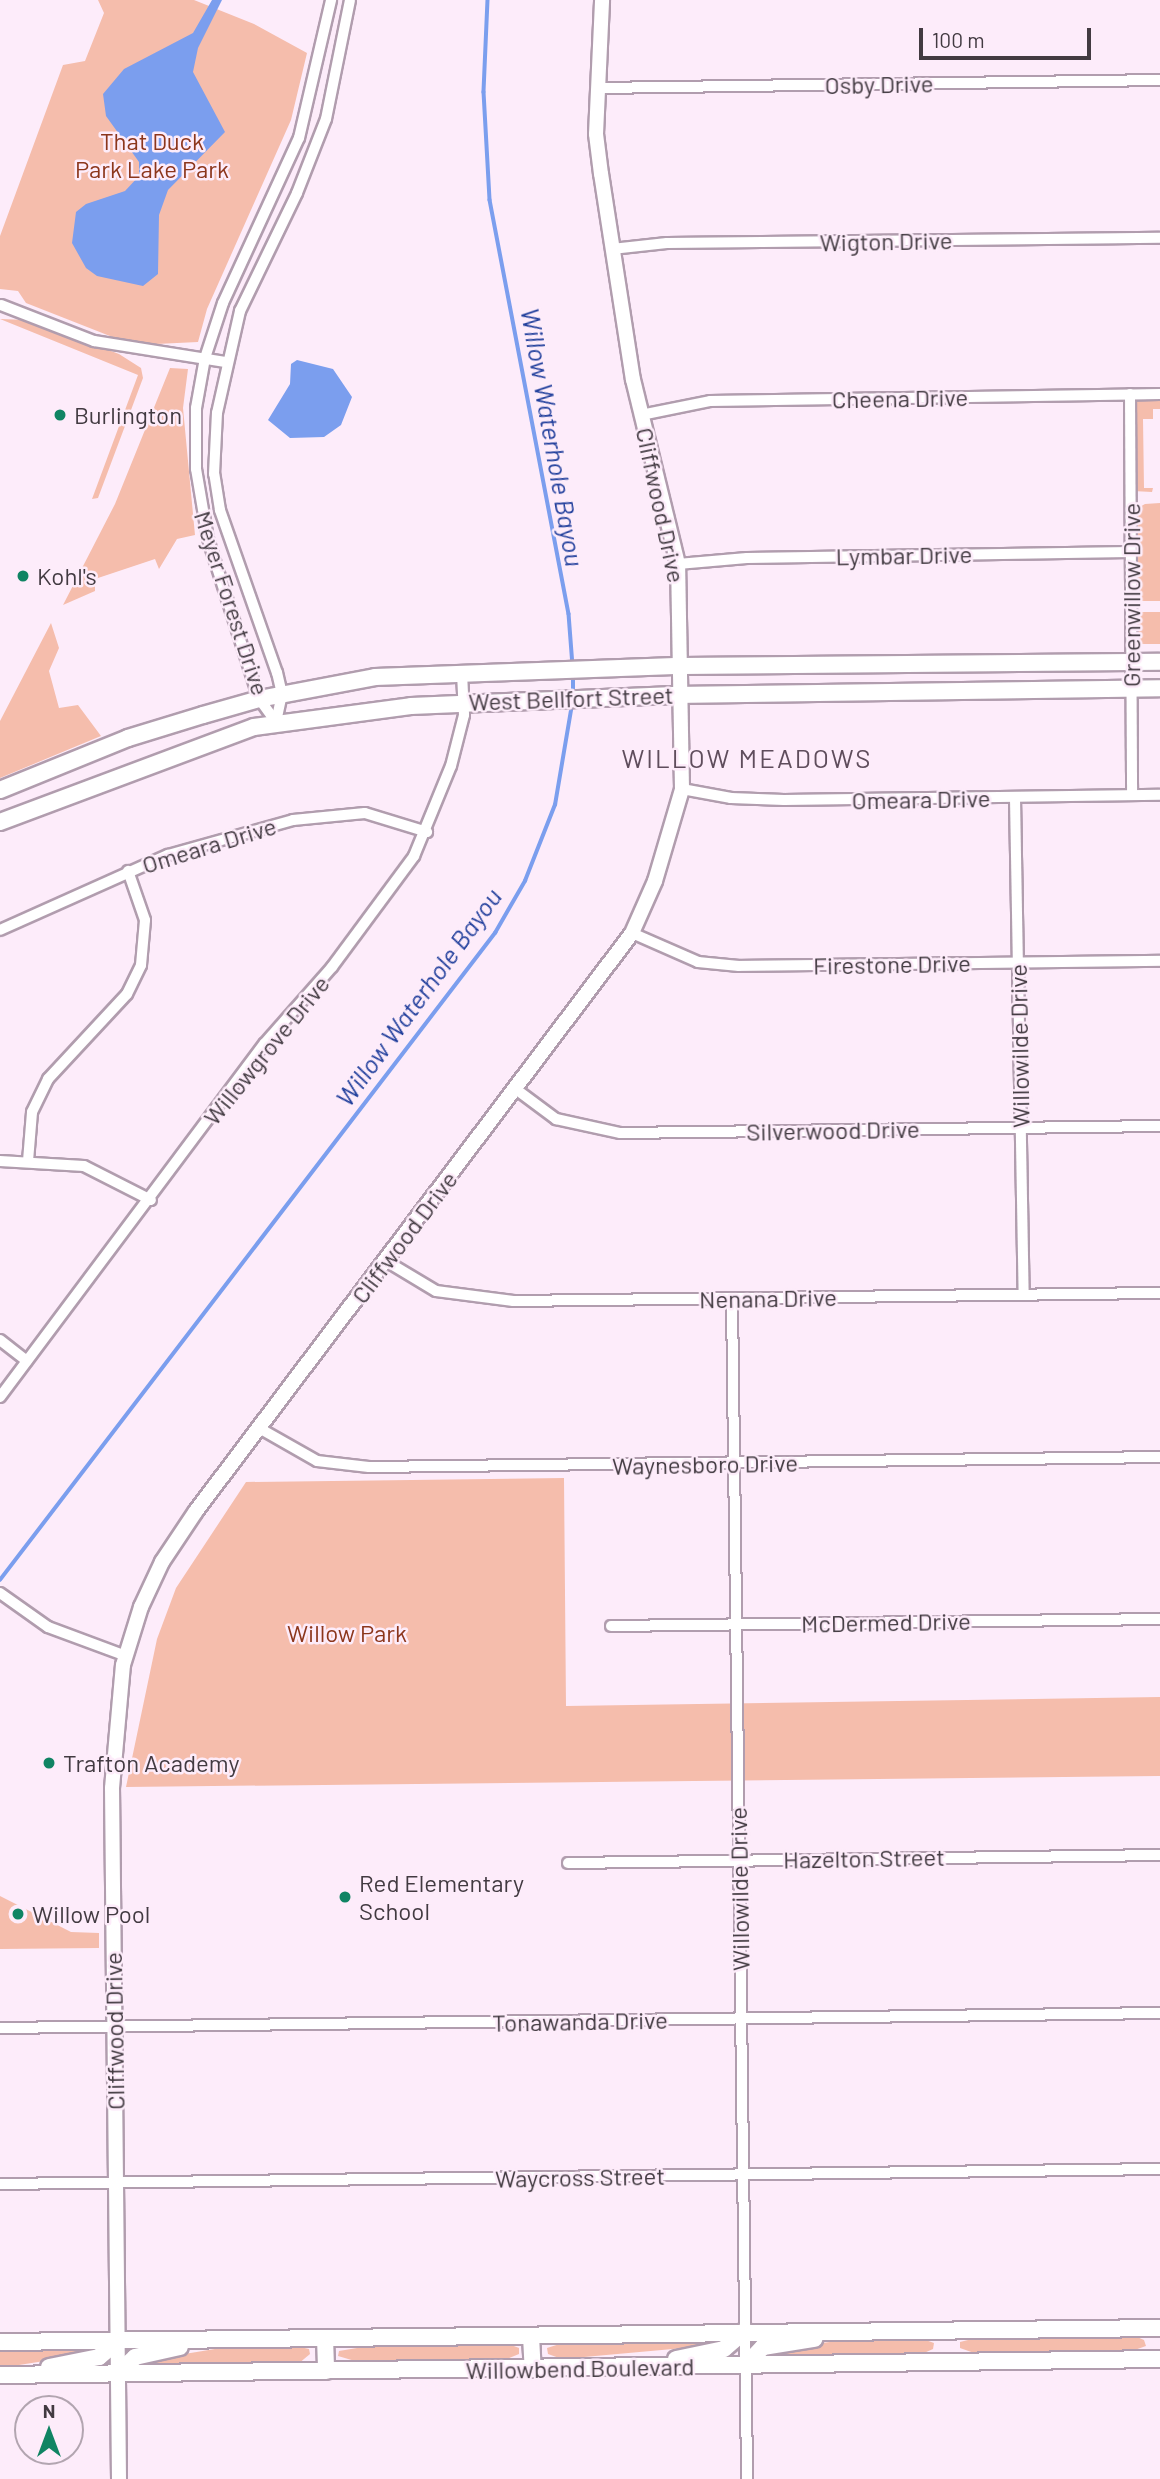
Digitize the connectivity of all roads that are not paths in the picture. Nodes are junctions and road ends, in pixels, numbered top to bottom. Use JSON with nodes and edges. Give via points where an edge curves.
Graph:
{"nodes":[{"id":1,"x":331,"y":0,"type":"edge"},
{"id":2,"x":350,"y":0,"type":"edge"},
{"id":3,"x":602,"y":0,"type":"edge"},
{"id":4,"x":325,"y":31,"type":"junction"},
{"id":5,"x":344,"y":35,"type":"junction"},
{"id":6,"x":1160,"y":80,"type":"edge"},
{"id":7,"x":597,"y":88,"type":"junction"},
{"id":8,"x":1160,"y":238,"type":"edge"},
{"id":9,"x":611,"y":249,"type":"junction"},
{"id":10,"x":245,"y":255,"type":"junction"},
{"id":11,"x":263,"y":263,"type":"junction"},
{"id":12,"x":1,"y":305,"type":"edge"},
{"id":13,"x":205,"y":358,"type":"junction"},
{"id":14,"x":225,"y":362,"type":"junction"},
{"id":15,"x":1130,"y":394,"type":"junction"},
{"id":16,"x":1160,"y":394,"type":"edge"},
{"id":17,"x":642,"y":415,"type":"junction"},
{"id":18,"x":225,"y":534,"type":"junction"},
{"id":19,"x":208,"y":539,"type":"junction"},
{"id":20,"x":1130,"y":552,"type":"junction"},
{"id":21,"x":678,"y":564,"type":"junction"},
{"id":22,"x":1160,"y":662,"type":"edge"},
{"id":23,"x":1132,"y":663,"type":"junction"},
{"id":24,"x":903,"y":665,"type":"junction"},
{"id":25,"x":682,"y":666,"type":"junction"},
{"id":26,"x":462,"y":673,"type":"junction"},
{"id":27,"x":1132,"y":688,"type":"junction"},
{"id":28,"x":1160,"y":688,"type":"edge"},
{"id":29,"x":905,"y":691,"type":"junction"},
{"id":30,"x":282,"y":694,"type":"junction"},
{"id":31,"x":684,"y":695,"type":"junction"},
{"id":32,"x":259,"y":699,"type":"junction"},
{"id":33,"x":464,"y":701,"type":"junction"},
{"id":34,"x":276,"y":722,"type":"junction"},
{"id":35,"x":682,"y":789,"type":"junction"},
{"id":36,"x":0,"y":790,"type":"edge"},
{"id":37,"x":1132,"y":795,"type":"junction"},
{"id":38,"x":1160,"y":795,"type":"edge"},
{"id":39,"x":1015,"y":798,"type":"junction"},
{"id":40,"x":2,"y":816,"type":"edge"},
{"id":41,"x":427,"y":832,"type":"junction"},
{"id":42,"x":128,"y":871,"type":"junction"},
{"id":43,"x":0,"y":930,"type":"edge"},
{"id":44,"x":632,"y":933,"type":"junction"},
{"id":45,"x":1160,"y":961,"type":"edge"},
{"id":46,"x":1018,"y":962,"type":"junction"},
{"id":47,"x":517,"y":1090,"type":"junction"},
{"id":48,"x":1160,"y":1126,"type":"edge"},
{"id":49,"x":1021,"y":1128,"type":"junction"},
{"id":50,"x":0,"y":1161,"type":"edge"},
{"id":51,"x":28,"y":1161,"type":"junction"},
{"id":52,"x":151,"y":1200,"type":"junction"},
{"id":53,"x":386,"y":1261,"type":"junction"},
{"id":54,"x":1160,"y":1293,"type":"edge"},
{"id":55,"x":1024,"y":1295,"type":"junction"},
{"id":56,"x":732,"y":1298,"type":"junction"},
{"id":57,"x":0,"y":1340,"type":"edge"},
{"id":58,"x":27,"y":1361,"type":"junction"},
{"id":59,"x":0,"y":1397,"type":"edge"},
{"id":60,"x":259,"y":1428,"type":"junction"},
{"id":61,"x":1160,"y":1457,"type":"edge"},
{"id":62,"x":734,"y":1463,"type":"junction"},
{"id":63,"x":0,"y":1593,"type":"edge"},
{"id":64,"x":1160,"y":1619,"type":"edge"},
{"id":65,"x":736,"y":1624,"type":"junction"},
{"id":66,"x":611,"y":1626,"type":"dead end"},
{"id":67,"x":126,"y":1656,"type":"junction"},
{"id":68,"x":1160,"y":1855,"type":"edge"},
{"id":69,"x":739,"y":1860,"type":"junction"},
{"id":70,"x":568,"y":1863,"type":"dead end"},
{"id":71,"x":1160,"y":2013,"type":"edge"},
{"id":72,"x":741,"y":2018,"type":"junction"},
{"id":73,"x":113,"y":2026,"type":"junction"},
{"id":74,"x":0,"y":2028,"type":"edge"},
{"id":75,"x":1160,"y":2169,"type":"edge"},
{"id":76,"x":743,"y":2174,"type":"junction"},
{"id":77,"x":116,"y":2183,"type":"junction"},
{"id":78,"x":0,"y":2184,"type":"edge"},
{"id":79,"x":1159,"y":2328,"type":"edge"},
{"id":80,"x":745,"y":2331,"type":"junction"},
{"id":81,"x":862,"y":2331,"type":"junction"},
{"id":82,"x":947,"y":2331,"type":"junction"},
{"id":83,"x":531,"y":2336,"type":"junction"},
{"id":84,"x":325,"y":2338,"type":"junction"},
{"id":85,"x":214,"y":2340,"type":"junction"},
{"id":86,"x":118,"y":2341,"type":"junction"},
{"id":87,"x":0,"y":2342,"type":"edge"},
{"id":88,"x":1159,"y":2359,"type":"edge"},
{"id":89,"x":947,"y":2362,"type":"junction"},
{"id":90,"x":746,"y":2365,"type":"junction"},
{"id":91,"x":643,"y":2367,"type":"junction"},
{"id":92,"x":533,"y":2369,"type":"junction"},
{"id":93,"x":326,"y":2371,"type":"junction"},
{"id":94,"x":118,"y":2373,"type":"junction"},
{"id":95,"x":5,"y":2375,"type":"edge"},
{"id":96,"x":119,"y":2479,"type":"edge"},
{"id":97,"x":747,"y":2479,"type":"edge"}],
"edges":[{"from":1,"to":4,"type":"street","name":"Meyer Forest Drive"},
{"from":2,"to":5,"type":"street","name":"Meyer Forest Drive"},
{"from":3,"to":7,"type":"street","name":"Cliffwood Drive"},
{"from":4,"to":5,"type":"street"},
{"from":4,"to":10,"type":"street","name":"Meyer Forest Drive","via":[[299,138]]},
{"from":5,"to":11,"type":"street","name":"Meyer Forest Drive","via":[[326,119]]},
{"from":6,"to":7,"type":"street","name":"Osby Drive"},
{"from":7,"to":9,"type":"street","name":"Cliffwood Drive","via":[[596,134]]},
{"from":8,"to":9,"type":"street","name":"Wigton Drive","via":[[667,243]]},
{"from":9,"to":17,"type":"street","name":"Cliffwood Drive"},
{"from":10,"to":11,"type":"street"},
{"from":10,"to":13,"type":"street","name":"Meyer Forest Drive"},
{"from":11,"to":14,"type":"street","name":"Meyer Forest Drive","via":[[240,312]]},
{"from":12,"to":13,"type":"street","via":[[94,341]]},
{"from":13,"to":14,"type":"street"},
{"from":13,"to":19,"type":"street","name":"Meyer Forest Drive","via":[[195,447],[198,497]]},
{"from":14,"to":18,"type":"street","name":"Meyer Forest Drive","via":[[214,474]]},
{"from":15,"to":16,"type":"street","name":"Cheena Drive"},
{"from":15,"to":17,"type":"street","name":"Cheena Drive","via":[[710,401]]},
{"from":15,"to":20,"type":"street","name":"Greenwillow Drive"},
{"from":17,"to":21,"type":"street","name":"Cliffwood Drive"},
{"from":18,"to":19,"type":"street"},
{"from":18,"to":30,"type":"street","name":"Meyer Forest Drive"},
{"from":19,"to":32,"type":"street","name":"Meyer Forest Drive"},
{"from":20,"to":21,"type":"street","name":"Lymbar Drive","via":[[747,558]]},
{"from":20,"to":23,"type":"street","name":"Greenwillow Drive"},
{"from":21,"to":25,"type":"street","name":"Cliffwood Drive"},
{"from":22,"to":23,"type":"main road","name":"West Bellfort Street"},
{"from":23,"to":24,"type":"main road","name":"West Bellfort Street"},
{"from":23,"to":27,"type":"street","name":"Greenwillow Drive"},
{"from":24,"to":25,"type":"main road","name":"West Bellfort Street"},
{"from":24,"to":29,"type":"main road"},
{"from":25,"to":26,"type":"main road","name":"West Bellfort Street"},
{"from":25,"to":31,"type":"street","name":"Cliffwood Drive"},
{"from":26,"to":30,"type":"main road","name":"West Bellfort Street","via":[[375,677]]},
{"from":26,"to":33,"type":"street","name":"Willowgrove Drive"},
{"from":27,"to":28,"type":"main road","name":"West Bellfort Street"},
{"from":27,"to":29,"type":"main road","name":"West Bellfort Street"},
{"from":27,"to":37,"type":"street","name":"Greenwillow Drive"},
{"from":29,"to":31,"type":"main road","name":"West Bellfort Street"},
{"from":30,"to":32,"type":"main road","name":"West Bellfort Street"},
{"from":30,"to":34,"type":"street","name":"Meyer Forest Drive"},
{"from":31,"to":33,"type":"main road","name":"West Bellfort Street"},
{"from":31,"to":35,"type":"street","name":"Cliffwood Drive"},
{"from":32,"to":34,"type":"street","name":"Meyer Forest Drive"},
{"from":32,"to":36,"type":"main road","name":"West Bellfort Street","via":[[128,738]]},
{"from":33,"to":34,"type":"main road","name":"West Bellfort Street"},
{"from":33,"to":41,"type":"street","name":"Willowgrove Drive","via":[[451,766]]},
{"from":34,"to":40,"type":"main road","name":"West Bellfort Street"},
{"from":35,"to":39,"type":"street","name":"Omeara Drive","via":[[784,800]]},
{"from":35,"to":44,"type":"street","name":"Cliffwood Drive","via":[[655,881]]},
{"from":37,"to":38,"type":"street","name":"Omeara Drive"},
{"from":37,"to":39,"type":"street","name":"Omeara Drive"},
{"from":39,"to":46,"type":"street","name":"Willowilde Drive"},
{"from":41,"to":42,"type":"street","name":"Omeara Drive","via":[[383,815],[321,815],[212,840]]},
{"from":41,"to":52,"type":"street","name":"Willowgrove Drive","via":[[381,903],[265,1043]]},
{"from":42,"to":43,"type":"street","name":"Omeara Drive"},
{"from":42,"to":51,"type":"street","via":[[145,920],[141,965],[127,994],[48,1079],[32,1112]]},
{"from":44,"to":46,"type":"street","name":"Firestone Drive","via":[[698,962],[739,967]]},
{"from":44,"to":47,"type":"street","name":"Cliffwood Drive"},
{"from":45,"to":46,"type":"street","name":"Firestone Drive"},
{"from":46,"to":49,"type":"street","name":"Willowilde Drive"},
{"from":47,"to":49,"type":"street","name":"Silverwood Drive","via":[[556,1119],[620,1133]]},
{"from":47,"to":53,"type":"street","name":"Cliffwood Drive"},
{"from":48,"to":49,"type":"street","name":"Silverwood Drive"},
{"from":49,"to":55,"type":"street","name":"Willowilde Drive"},
{"from":50,"to":51,"type":"street"},
{"from":51,"to":52,"type":"street","via":[[84,1166]]},
{"from":52,"to":58,"type":"street","name":"Willowgrove Drive"},
{"from":53,"to":56,"type":"street","name":"Nenana Drive","via":[[436,1291],[474,1299]]},
{"from":53,"to":60,"type":"street","name":"Cliffwood Drive"},
{"from":54,"to":55,"type":"street","name":"Nenana Drive"},
{"from":55,"to":56,"type":"street","name":"Nenana Drive"},
{"from":56,"to":62,"type":"street","name":"Willowilde Drive"},
{"from":57,"to":58,"type":"street"},
{"from":58,"to":59,"type":"street","name":"Willowgrove Drive"},
{"from":60,"to":62,"type":"street","name":"Waynesboro Drive","via":[[317,1461],[338,1466]]},
{"from":60,"to":67,"type":"street","name":"Cliffwood Drive","via":[[162,1562]]},
{"from":61,"to":62,"type":"street","name":"Waynesboro Drive"},
{"from":62,"to":65,"type":"street","name":"Willowilde Drive"},
{"from":63,"to":67,"type":"street","via":[[72,1639]]},
{"from":64,"to":65,"type":"street","name":"McDermed Drive"},
{"from":65,"to":66,"type":"street","name":"McDermed Drive"},
{"from":65,"to":69,"type":"street","name":"Willowilde Drive"},
{"from":67,"to":73,"type":"street","name":"Cliffwood Drive","via":[[112,1787]]},
{"from":68,"to":69,"type":"street","name":"Hazelton Street"},
{"from":69,"to":70,"type":"street","name":"Hazelton Street"},
{"from":69,"to":72,"type":"street","name":"Willowilde Drive"},
{"from":71,"to":72,"type":"street","name":"Tonawanda Drive"},
{"from":72,"to":73,"type":"street","name":"Tonawanda Drive"},
{"from":72,"to":76,"type":"street","name":"Willowilde Drive"},
{"from":73,"to":74,"type":"street","name":"Tonawanda Drive"},
{"from":73,"to":77,"type":"street","name":"Cliffwood Drive"},
{"from":75,"to":76,"type":"street","name":"Waycross Street"},
{"from":76,"to":77,"type":"street","name":"Waycross Street"},
{"from":76,"to":80,"type":"street","name":"Willowilde Drive"},
{"from":77,"to":78,"type":"street","name":"Waycross Street"},
{"from":77,"to":86,"type":"street","name":"Cliffwood Drive"},
{"from":79,"to":82,"type":"main road","name":"Willowbend Boulevard"},
{"from":79,"to":88,"type":"main road"},
{"from":80,"to":81,"type":"main road","name":"Willowbend Boulevard"},
{"from":80,"to":83,"type":"main road","name":"Willowbend Boulevard"},
{"from":80,"to":90,"type":"street","name":"Willowilde Drive"},
{"from":80,"to":91,"type":"main road","via":[[724,2348]]},
{"from":81,"to":82,"type":"main road","name":"Willowbend Boulevard"},
{"from":81,"to":90,"type":"main road","via":[[763,2347]]},
{"from":82,"to":89,"type":"main road"},
{"from":83,"to":84,"type":"main road","name":"Willowbend Boulevard"},
{"from":83,"to":92,"type":"main road"},
{"from":84,"to":85,"type":"main road","name":"Willowbend Boulevard"},
{"from":84,"to":93,"type":"main road"},
{"from":85,"to":86,"type":"main road","name":"Willowbend Boulevard"},
{"from":85,"to":94,"type":"main road","via":[[135,2357]]},
{"from":86,"to":87,"type":"main road","name":"Willowbend Boulevard"},
{"from":86,"to":94,"type":"street","name":"Cliffwood Drive"},
{"from":86,"to":95,"type":"main road","via":[[99,2357]]},
{"from":88,"to":89,"type":"main road","name":"Willowbend Boulevard"},
{"from":89,"to":90,"type":"main road","name":"Willowbend Boulevard"},
{"from":90,"to":91,"type":"main road","name":"Willowbend Boulevard"},
{"from":90,"to":97,"type":"street","name":"Willowilde Drive"},
{"from":91,"to":92,"type":"main road","name":"Willowbend Boulevard"},
{"from":92,"to":93,"type":"main road","name":"Willowbend Boulevard"},
{"from":93,"to":94,"type":"main road","name":"Willowbend Boulevard"},
{"from":94,"to":95,"type":"main road","name":"Willowbend Boulevard"},
{"from":94,"to":96,"type":"street","name":"Cliffwood Drive"}]}
